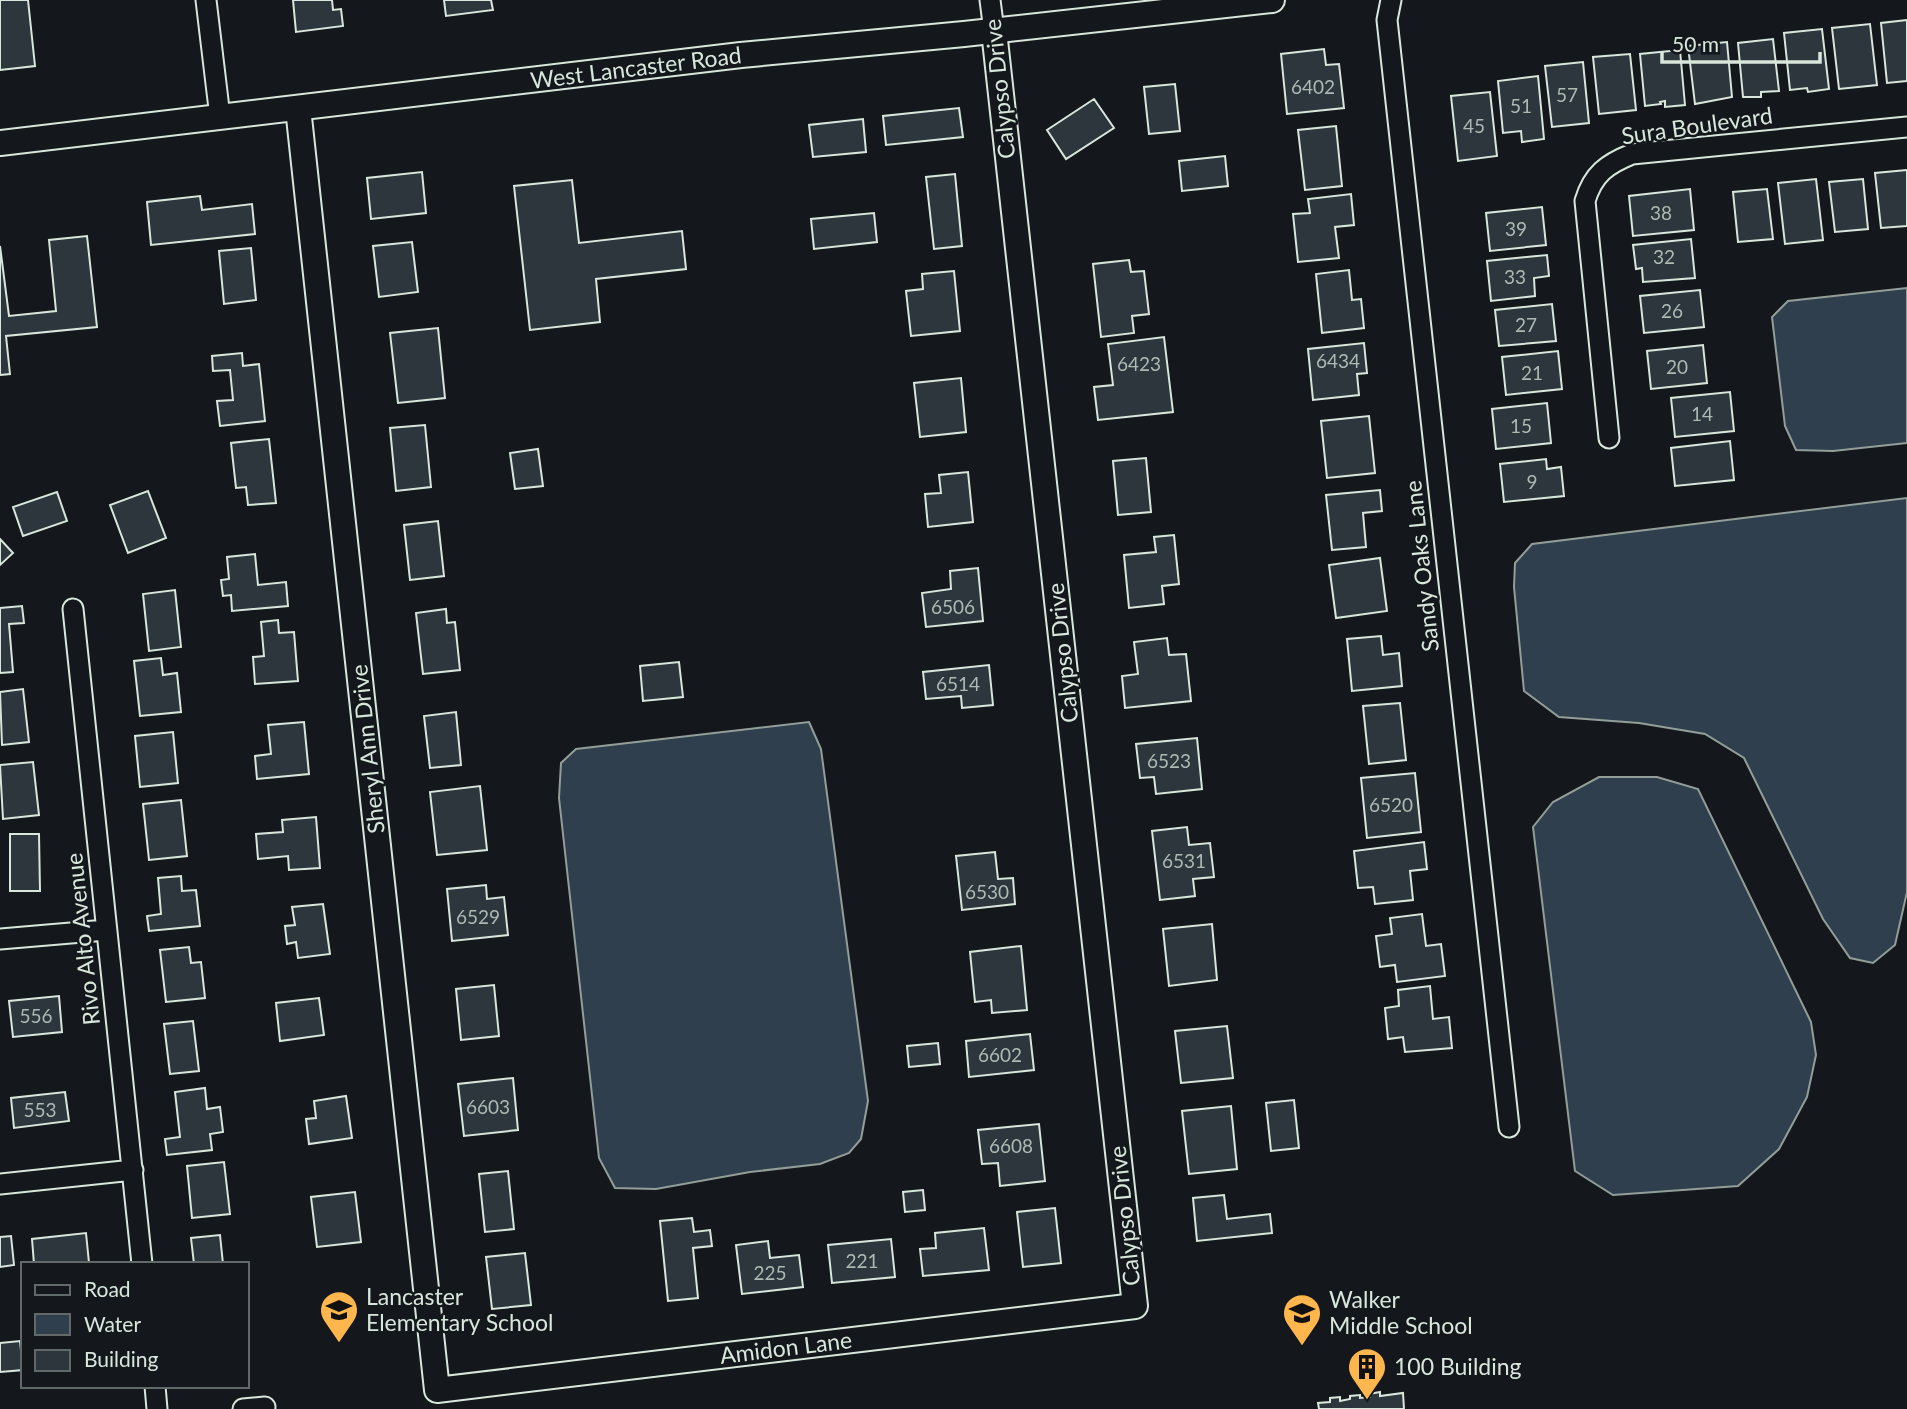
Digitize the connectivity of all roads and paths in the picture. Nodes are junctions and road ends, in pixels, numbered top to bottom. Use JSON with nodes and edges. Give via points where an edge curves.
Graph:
{"nodes":[{"id":1,"x":206,"y":0,"type":"edge"},
{"id":2,"x":990,"y":0,"type":"edge"},
{"id":3,"x":1272,"y":0,"type":"edge"},
{"id":4,"x":1391,"y":0,"type":"edge"},
{"id":5,"x":994,"y":31,"type":"junction"},
{"id":6,"x":298,"y":108,"type":"junction"},
{"id":7,"x":220,"y":117,"type":"junction"},
{"id":8,"x":1907,"y":127,"type":"edge"},
{"id":9,"x":0,"y":143,"type":"edge"},
{"id":10,"x":1609,"y":438,"type":"dead end"},
{"id":11,"x":73,"y":609,"type":"dead end"},
{"id":12,"x":106,"y":930,"type":"junction"},
{"id":13,"x":0,"y":939,"type":"edge"},
{"id":14,"x":1509,"y":1127,"type":"dead end"},
{"id":15,"x":133,"y":1170,"type":"junction"},
{"id":16,"x":0,"y":1184,"type":"edge"},
{"id":17,"x":142,"y":1262,"type":"edge"},
{"id":18,"x":1135,"y":1306,"type":"joint"},
{"id":19,"x":155,"y":1388,"type":"edge"},
{"id":20,"x":437,"y":1390,"type":"joint"},
{"id":21,"x":265,"y":1406,"type":"dead end"},
{"id":22,"x":157,"y":1409,"type":"edge"},
{"id":23,"x":243,"y":1409,"type":"edge"}],
"edges":[{"from":1,"to":7,"type":"street"},
{"from":2,"to":5,"type":"street","name":"Calypso Drive"},
{"from":3,"to":5,"type":"street","name":"West Lancaster Road"},
{"from":4,"to":14,"type":"street","name":"Sandy Oaks Lane","via":[[1388,34]]},
{"from":5,"to":6,"type":"street","name":"West Lancaster Road","via":[[741,55]]},
{"from":5,"to":18,"type":"street","name":"Calypso Drive"},
{"from":6,"to":7,"type":"street","name":"West Lancaster Road"},
{"from":6,"to":20,"type":"street","name":"Sheryl Ann Drive"},
{"from":7,"to":9,"type":"street","name":"West Lancaster Road"},
{"from":8,"to":10,"type":"street","name":"Sura Boulevard","via":[[1632,154],[1597,174],[1585,201]]},
{"from":11,"to":12,"type":"street","name":"Rivo Alto Avenue"},
{"from":12,"to":13,"type":"street"},
{"from":12,"to":15,"type":"street","name":"Rivo Alto Avenue"},
{"from":15,"to":16,"type":"street"},
{"from":15,"to":17,"type":"street","name":"Rivo Alto Avenue"},
{"from":18,"to":20,"type":"street","name":"Amidon Lane"},
{"from":19,"to":22,"type":"street"},
{"from":21,"to":23,"type":"street"}]}
